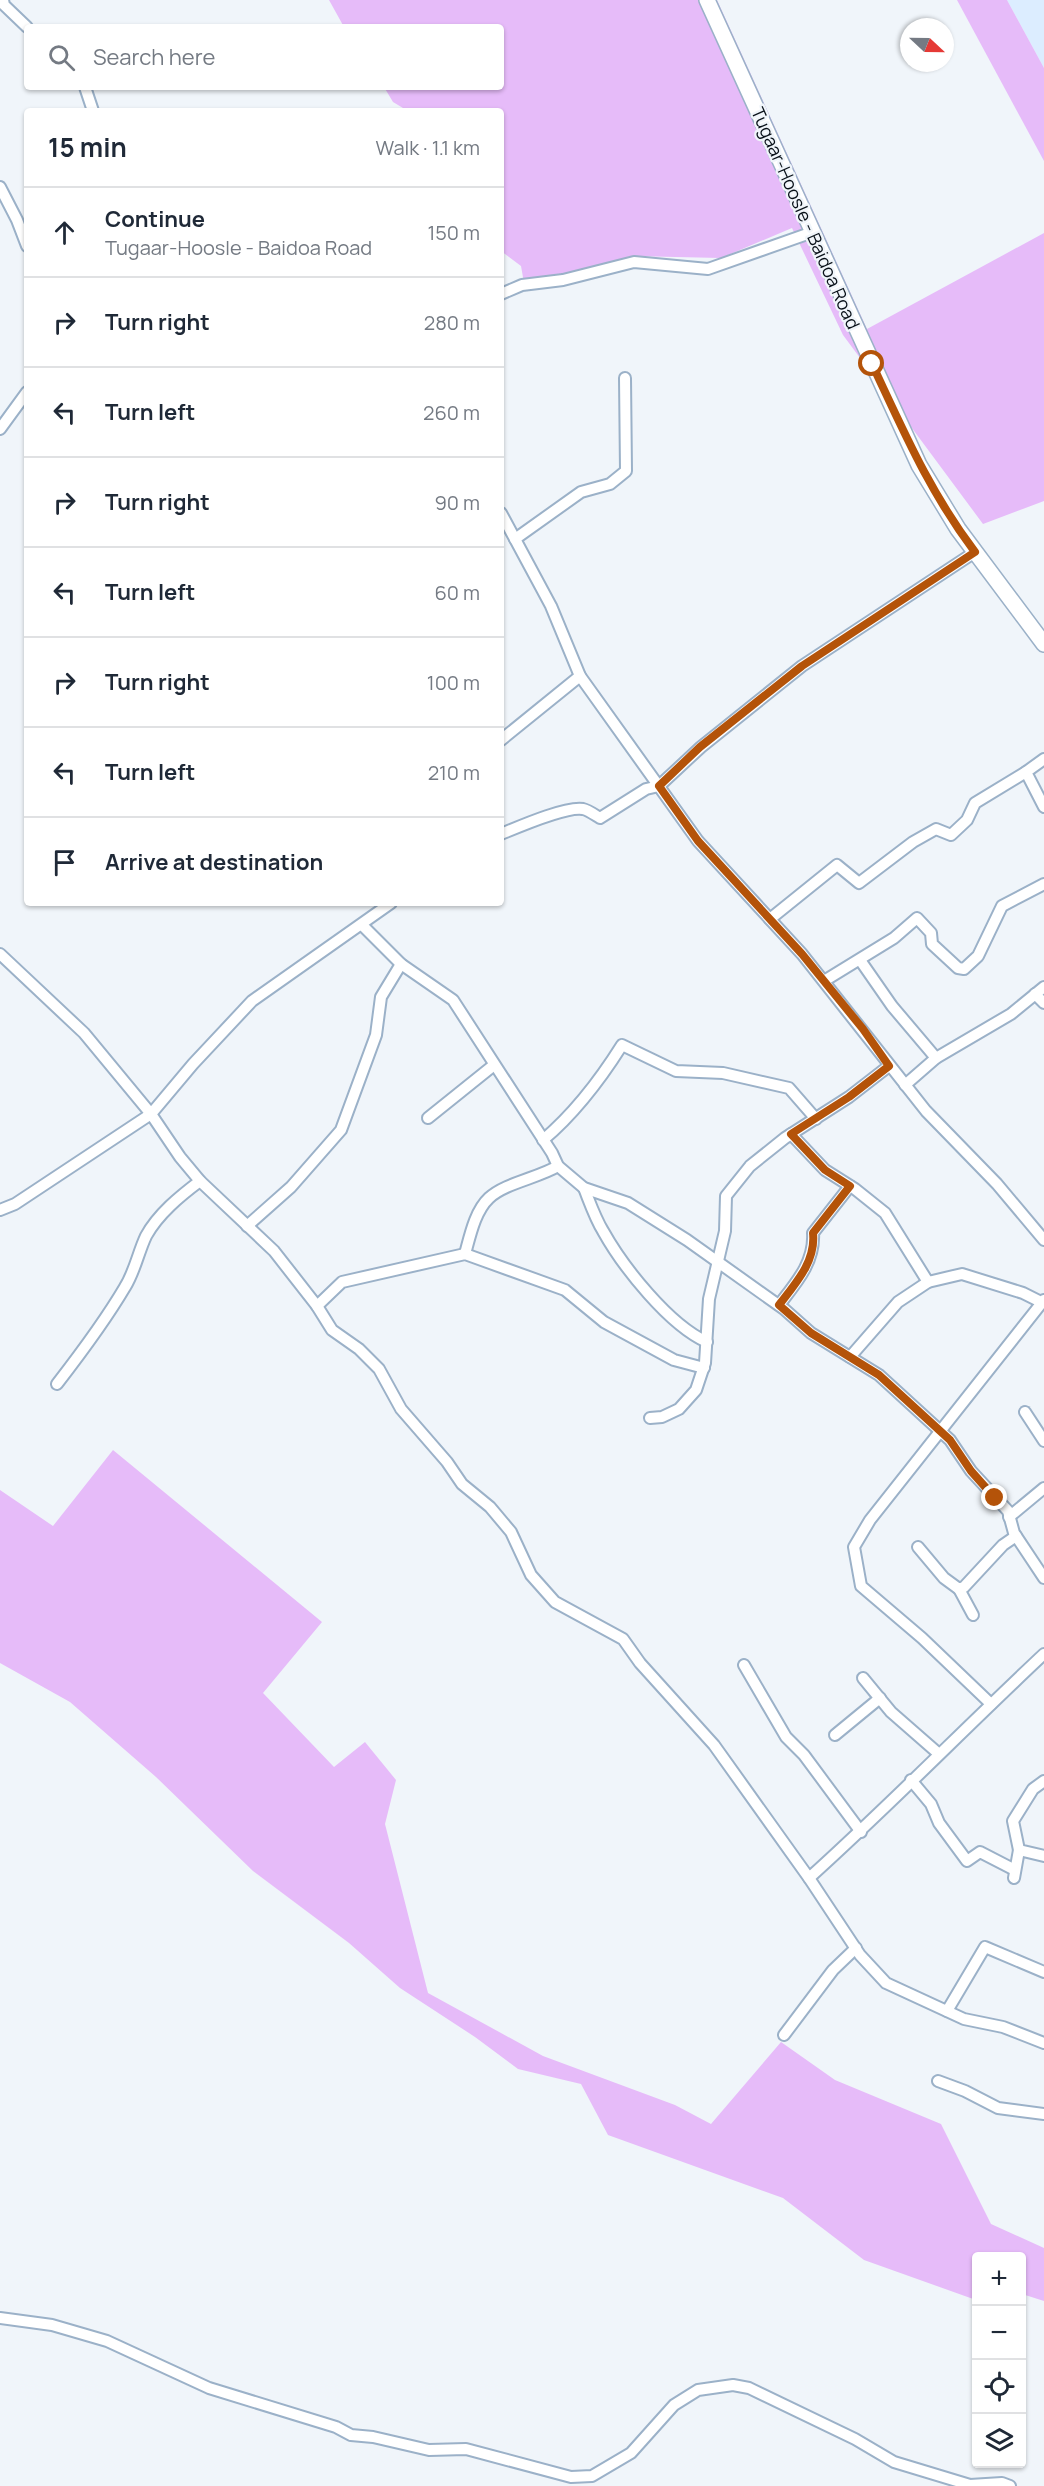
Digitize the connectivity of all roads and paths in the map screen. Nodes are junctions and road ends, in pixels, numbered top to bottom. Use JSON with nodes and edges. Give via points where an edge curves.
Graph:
{"nodes":[{"id":1,"x":3,"y":0,"type":"edge"},
{"id":2,"x":707,"y":0,"type":"edge"},
{"id":3,"x":24,"y":24,"type":"edge"},
{"id":4,"x":86,"y":90,"type":"edge"},
{"id":5,"x":92,"y":108,"type":"edge"},
{"id":6,"x":0,"y":187,"type":"edge"},
{"id":7,"x":813,"y":232,"type":"junction"},
{"id":8,"x":24,"y":238,"type":"edge"},
{"id":9,"x":504,"y":293,"type":"edge"},
{"id":10,"x":625,"y":378,"type":"dead end"},
{"id":11,"x":24,"y":396,"type":"edge"},
{"id":12,"x":0,"y":429,"type":"edge"},
{"id":13,"x":504,"y":519,"type":"edge"},
{"id":14,"x":515,"y":539,"type":"junction"},
{"id":15,"x":975,"y":552,"type":"junction"},
{"id":16,"x":1043,"y":641,"type":"edge"},
{"id":17,"x":580,"y":676,"type":"junction"},
{"id":18,"x":504,"y":738,"type":"edge"},
{"id":19,"x":1044,"y":759,"type":"edge"},
{"id":20,"x":1026,"y":772,"type":"junction"},
{"id":21,"x":659,"y":786,"type":"junction"},
{"id":22,"x":1044,"y":807,"type":"edge"},
{"id":23,"x":504,"y":833,"type":"edge"},
{"id":24,"x":1044,"y":884,"type":"edge"},
{"id":25,"x":386,"y":906,"type":"edge"},
{"id":26,"x":770,"y":919,"type":"junction"},
{"id":27,"x":362,"y":925,"type":"junction"},
{"id":28,"x":0,"y":954,"type":"edge"},
{"id":29,"x":860,"y":960,"type":"junction"},
{"id":30,"x":401,"y":964,"type":"junction"},
{"id":31,"x":824,"y":981,"type":"junction"},
{"id":32,"x":1040,"y":990,"type":"edge"},
{"id":33,"x":1044,"y":1003,"type":"edge"},
{"id":34,"x":936,"y":1058,"type":"junction"},
{"id":35,"x":494,"y":1065,"type":"junction"},
{"id":36,"x":889,"y":1066,"type":"junction"},
{"id":37,"x":905,"y":1085,"type":"junction"},
{"id":38,"x":151,"y":1114,"type":"junction"},
{"id":39,"x":428,"y":1118,"type":"dead end"},
{"id":40,"x":816,"y":1119,"type":"junction"},
{"id":41,"x":791,"y":1134,"type":"junction"},
{"id":42,"x":543,"y":1140,"type":"junction"},
{"id":43,"x":558,"y":1166,"type":"junction"},
{"id":44,"x":200,"y":1181,"type":"junction"},
{"id":45,"x":850,"y":1186,"type":"junction"},
{"id":46,"x":584,"y":1188,"type":"junction"},
{"id":47,"x":0,"y":1210,"type":"edge"},
{"id":48,"x":247,"y":1226,"type":"junction"},
{"id":49,"x":1044,"y":1240,"type":"edge"},
{"id":50,"x":465,"y":1254,"type":"junction"},
{"id":51,"x":719,"y":1260,"type":"junction"},
{"id":52,"x":928,"y":1282,"type":"junction"},
{"id":53,"x":1043,"y":1301,"type":"edge"},
{"id":54,"x":779,"y":1305,"type":"junction"},
{"id":55,"x":317,"y":1306,"type":"junction"},
{"id":56,"x":707,"y":1342,"type":"junction"},
{"id":57,"x":849,"y":1357,"type":"junction"},
{"id":58,"x":704,"y":1368,"type":"junction"},
{"id":59,"x":57,"y":1384,"type":"dead end"},
{"id":60,"x":1026,"y":1412,"type":"dead end"},
{"id":61,"x":650,"y":1418,"type":"dead end"},
{"id":62,"x":939,"y":1430,"type":"junction"},
{"id":63,"x":1044,"y":1441,"type":"edge"},
{"id":64,"x":1044,"y":1488,"type":"edge"},
{"id":65,"x":1010,"y":1517,"type":"junction"},
{"id":66,"x":1016,"y":1536,"type":"junction"},
{"id":67,"x":918,"y":1547,"type":"dead end"},
{"id":68,"x":1044,"y":1578,"type":"edge"},
{"id":69,"x":959,"y":1589,"type":"junction"},
{"id":70,"x":974,"y":1615,"type":"dead end"},
{"id":71,"x":1044,"y":1654,"type":"edge"},
{"id":72,"x":744,"y":1665,"type":"dead end"},
{"id":73,"x":863,"y":1678,"type":"dead end"},
{"id":74,"x":880,"y":1698,"type":"junction"},
{"id":75,"x":991,"y":1704,"type":"junction"},
{"id":76,"x":836,"y":1735,"type":"dead end"},
{"id":77,"x":939,"y":1754,"type":"junction"},
{"id":78,"x":911,"y":1780,"type":"junction"},
{"id":79,"x":1044,"y":1781,"type":"edge"},
{"id":80,"x":861,"y":1832,"type":"junction"},
{"id":81,"x":1019,"y":1850,"type":"junction"},
{"id":82,"x":1044,"y":1856,"type":"edge"},
{"id":83,"x":809,"y":1878,"type":"junction"},
{"id":84,"x":856,"y":1948,"type":"junction"},
{"id":85,"x":1044,"y":1972,"type":"edge"},
{"id":86,"x":947,"y":2011,"type":"junction"},
{"id":87,"x":784,"y":2035,"type":"dead end"},
{"id":88,"x":1044,"y":2043,"type":"edge"},
{"id":89,"x":938,"y":2081,"type":"dead end"},
{"id":90,"x":1044,"y":2114,"type":"edge"},
{"id":91,"x":0,"y":2318,"type":"edge"},
{"id":92,"x":1010,"y":2486,"type":"edge"}],
"edges":[{"from":1,"to":3,"type":"street"},
{"from":2,"to":7,"type":"main road","name":"Tugaar-Hoosle - Baidoa Road"},
{"from":4,"to":5,"type":"street"},
{"from":6,"to":8,"type":"street"},
{"from":7,"to":9,"type":"street","via":[[708,269],[634,262],[562,280],[522,285]]},
{"from":7,"to":15,"type":"main road","name":"Tugaar-Hoosle - Baidoa Road","via":[[919,465]]},
{"from":10,"to":14,"type":"street","via":[[626,471],[610,484],[581,492]]},
{"from":11,"to":12,"type":"street"},
{"from":13,"to":14,"type":"street"},
{"from":14,"to":17,"type":"street","via":[[551,606]]},
{"from":15,"to":16,"type":"main road","name":"Tugaar-Hoosle - Baidoa Road"},
{"from":15,"to":21,"type":"street","via":[[802,666],[700,747]]},
{"from":17,"to":18,"type":"street"},
{"from":17,"to":21,"type":"street"},
{"from":19,"to":20,"type":"street"},
{"from":20,"to":22,"type":"street"},
{"from":20,"to":26,"type":"street","via":[[975,803],[967,820],[951,835],[936,829],[859,883],[837,866]]},
{"from":21,"to":23,"type":"street","via":[[646,789],[600,818],[583,809],[535,819]]},
{"from":21,"to":26,"type":"street","via":[[698,841]]},
{"from":24,"to":29,"type":"street","via":[[1002,906],[978,956],[964,969],[932,944],[931,933],[917,918]]},
{"from":25,"to":27,"type":"street"},
{"from":26,"to":31,"type":"street"},
{"from":27,"to":30,"type":"street"},
{"from":27,"to":38,"type":"street","via":[[252,1001]]},
{"from":28,"to":38,"type":"street","via":[[84,1033]]},
{"from":29,"to":31,"type":"street"},
{"from":29,"to":34,"type":"street"},
{"from":30,"to":35,"type":"street","via":[[453,1000]]},
{"from":30,"to":48,"type":"street","via":[[381,997],[376,1035],[341,1130],[291,1187]]},
{"from":31,"to":36,"type":"street"},
{"from":32,"to":33,"type":"street"},
{"from":32,"to":34,"type":"street","via":[[1011,1014]]},
{"from":34,"to":37,"type":"street"},
{"from":35,"to":39,"type":"street"},
{"from":35,"to":42,"type":"street"},
{"from":36,"to":37,"type":"street"},
{"from":36,"to":40,"type":"street"},
{"from":37,"to":49,"type":"street"},
{"from":38,"to":44,"type":"street"},
{"from":38,"to":47,"type":"street"},
{"from":40,"to":41,"type":"street"},
{"from":40,"to":42,"type":"street","via":[[789,1088],[723,1073],[676,1071],[622,1045],[591,1090]]},
{"from":41,"to":45,"type":"street","via":[[825,1170]]},
{"from":41,"to":51,"type":"street","via":[[750,1166],[726,1197]]},
{"from":42,"to":43,"type":"street"},
{"from":43,"to":46,"type":"street"},
{"from":43,"to":50,"type":"street","via":[[489,1198],[474,1223]]},
{"from":44,"to":48,"type":"street"},
{"from":44,"to":59,"type":"street","via":[[160,1216],[146,1237],[125,1287]]},
{"from":45,"to":52,"type":"street","via":[[885,1213]]},
{"from":45,"to":54,"type":"street","via":[[813,1233],[814,1246],[803,1274]]},
{"from":46,"to":51,"type":"street","via":[[628,1203]]},
{"from":46,"to":56,"type":"street","via":[[602,1230],[623,1263],[666,1312]]},
{"from":48,"to":55,"type":"street","via":[[274,1251]]},
{"from":50,"to":55,"type":"street","via":[[342,1282]]},
{"from":50,"to":58,"type":"street","via":[[565,1290],[604,1322],[674,1360]]},
{"from":51,"to":54,"type":"street"},
{"from":51,"to":56,"type":"street","via":[[709,1299]]},
{"from":52,"to":53,"type":"street","via":[[962,1274]]},
{"from":52,"to":57,"type":"street","via":[[898,1302]]},
{"from":53,"to":62,"type":"street"},
{"from":54,"to":57,"type":"street","via":[[811,1333]]},
{"from":55,"to":83,"type":"street","via":[[332,1330],[359,1348],[379,1369],[401,1409],[462,1484],[490,1507],[511,1532],[531,1575],[555,1602],[623,1639],[714,1745]]},
{"from":56,"to":58,"type":"street"},
{"from":57,"to":62,"type":"street","via":[[879,1375]]},
{"from":58,"to":61,"type":"street","via":[[696,1390],[679,1409]]},
{"from":60,"to":63,"type":"street"},
{"from":62,"to":65,"type":"street"},
{"from":62,"to":75,"type":"street","via":[[854,1547],[861,1586]]},
{"from":64,"to":65,"type":"street"},
{"from":65,"to":66,"type":"street"},
{"from":66,"to":68,"type":"street"},
{"from":66,"to":69,"type":"street"},
{"from":67,"to":69,"type":"street","via":[[944,1578]]},
{"from":69,"to":70,"type":"street"},
{"from":71,"to":75,"type":"street"},
{"from":72,"to":80,"type":"street","via":[[786,1737]]},
{"from":73,"to":74,"type":"street"},
{"from":74,"to":76,"type":"street"},
{"from":74,"to":77,"type":"street"},
{"from":75,"to":77,"type":"street"},
{"from":77,"to":78,"type":"street"},
{"from":78,"to":80,"type":"street"},
{"from":78,"to":81,"type":"street","via":[[967,1860],[980,1852],[1014,1874]]},
{"from":79,"to":81,"type":"street","via":[[1034,1789],[1013,1821]]},
{"from":80,"to":83,"type":"street"},
{"from":81,"to":82,"type":"street"},
{"from":83,"to":84,"type":"street"},
{"from":84,"to":86,"type":"street","via":[[886,1983]]},
{"from":84,"to":87,"type":"street","via":[[833,1970]]},
{"from":85,"to":86,"type":"street","via":[[985,1947]]},
{"from":86,"to":88,"type":"street"},
{"from":89,"to":90,"type":"street","via":[[998,2108]]},
{"from":91,"to":92,"type":"street","via":[[52,2325],[107,2341],[209,2388],[351,2435],[429,2450],[466,2449],[571,2477],[592,2476],[631,2453],[674,2405],[698,2390],[733,2385],[749,2388],[894,2462],[970,2485]]}]}
